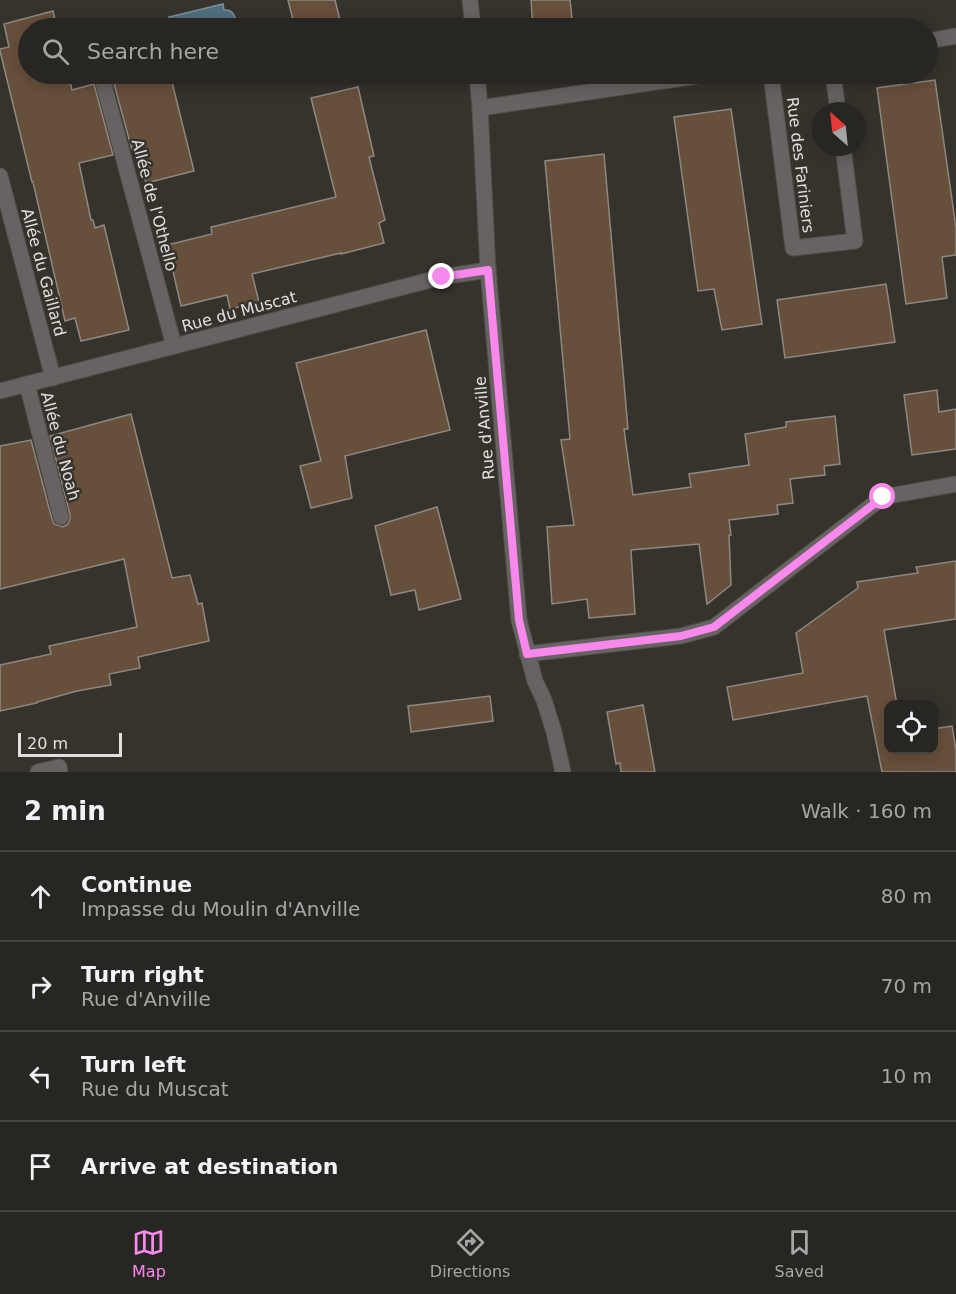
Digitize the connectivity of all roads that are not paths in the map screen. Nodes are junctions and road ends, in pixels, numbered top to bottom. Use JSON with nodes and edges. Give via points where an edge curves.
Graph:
{"nodes":[{"id":1,"x":470,"y":0,"type":"edge"},
{"id":2,"x":472,"y":18,"type":"edge"},
{"id":3,"x":956,"y":36,"type":"edge"},
{"id":4,"x":938,"y":39,"type":"edge"},
{"id":5,"x":104,"y":84,"type":"edge"},
{"id":6,"x":478,"y":84,"type":"edge"},
{"id":7,"x":642,"y":84,"type":"edge"},
{"id":8,"x":772,"y":84,"type":"edge"},
{"id":9,"x":834,"y":84,"type":"edge"},
{"id":10,"x":837,"y":102,"type":"edge"},
{"id":11,"x":480,"y":108,"type":"junction"},
{"id":12,"x":844,"y":156,"type":"edge"},
{"id":13,"x":0,"y":176,"type":"edge"},
{"id":14,"x":488,"y":270,"type":"junction"},
{"id":15,"x":174,"y":346,"type":"junction"},
{"id":16,"x":53,"y":378,"type":"junction"},
{"id":17,"x":27,"y":384,"type":"junction"},
{"id":18,"x":0,"y":392,"type":"edge"},
{"id":19,"x":956,"y":484,"type":"edge"},
{"id":20,"x":61,"y":517,"type":"dead end"},
{"id":21,"x":527,"y":654,"type":"junction"},
{"id":22,"x":38,"y":772,"type":"edge"},
{"id":23,"x":60,"y":772,"type":"edge"},
{"id":24,"x":564,"y":772,"type":"edge"}],
"edges":[{"from":1,"to":2,"type":"street"},
{"from":3,"to":4,"type":"street"},
{"from":5,"to":15,"type":"street","name":"Allée de l'Othello"},
{"from":6,"to":11,"type":"street","name":"Rue d'Anville"},
{"from":7,"to":11,"type":"street"},
{"from":8,"to":12,"type":"street","name":"Rue des Fariniers","via":[[793,249],[855,241]]},
{"from":9,"to":10,"type":"street"},
{"from":11,"to":14,"type":"street","name":"Rue d'Anville"},
{"from":13,"to":16,"type":"street","name":"Allée du Gaillard"},
{"from":14,"to":15,"type":"street","name":"Rue du Muscat","via":[[442,277]]},
{"from":14,"to":21,"type":"street","name":"Rue d'Anville","via":[[519,620]]},
{"from":15,"to":16,"type":"street","name":"Rue du Muscat"},
{"from":16,"to":17,"type":"street","name":"Rue du Muscat"},
{"from":17,"to":18,"type":"street","name":"Rue du Muscat"},
{"from":17,"to":20,"type":"street","name":"Allée du Noah"},
{"from":19,"to":21,"type":"street","via":[[883,497],[714,627],[681,636]]},
{"from":21,"to":24,"type":"street","name":"Rue d'Anville"},
{"from":22,"to":23,"type":"street","via":[[59,767]]}]}
